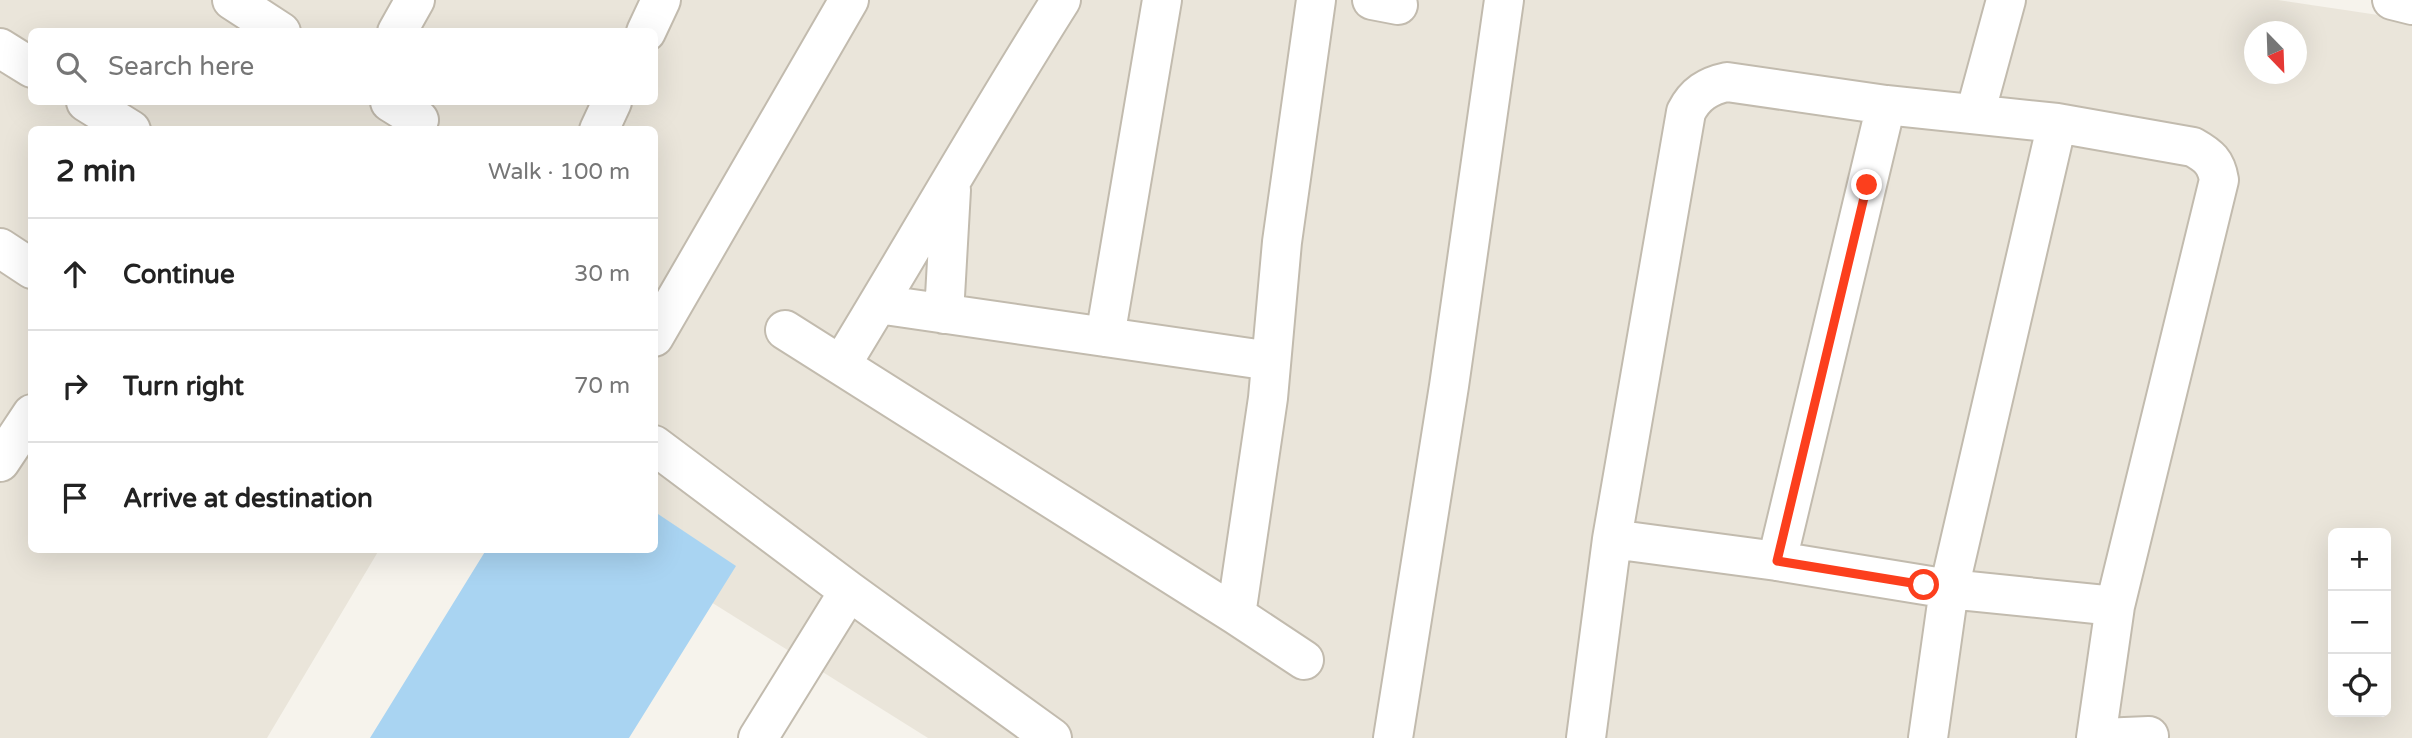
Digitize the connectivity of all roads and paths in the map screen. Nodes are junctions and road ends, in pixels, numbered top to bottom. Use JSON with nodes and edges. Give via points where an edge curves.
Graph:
{"nodes":[{"id":1,"x":232,"y":0,"type":"edge"},
{"id":2,"x":415,"y":0,"type":"edge"},
{"id":3,"x":662,"y":0,"type":"edge"},
{"id":4,"x":849,"y":0,"type":"edge"},
{"id":5,"x":1061,"y":0,"type":"edge"},
{"id":6,"x":1162,"y":0,"type":"edge"},
{"id":7,"x":1315,"y":0,"type":"edge"},
{"id":8,"x":1504,"y":0,"type":"edge"},
{"id":9,"x":2006,"y":0,"type":"edge"},
{"id":10,"x":2392,"y":0,"type":"edge"},
{"id":11,"x":2412,"y":5,"type":"edge"},
{"id":12,"x":275,"y":28,"type":"edge"},
{"id":13,"x":399,"y":28,"type":"edge"},
{"id":14,"x":648,"y":28,"type":"edge"},
{"id":15,"x":0,"y":48,"type":"edge"},
{"id":16,"x":28,"y":66,"type":"edge"},
{"id":17,"x":91,"y":105,"type":"edge"},
{"id":18,"x":611,"y":105,"type":"edge"},
{"id":19,"x":1886,"y":105,"type":"junction"},
{"id":20,"x":1975,"y":114,"type":"junction"},
{"id":21,"x":2057,"y":123,"type":"junction"},
{"id":22,"x":125,"y":126,"type":"edge"},
{"id":23,"x":601,"y":126,"type":"edge"},
{"id":24,"x":951,"y":183,"type":"junction"},
{"id":25,"x":0,"y":248,"type":"edge"},
{"id":26,"x":28,"y":266,"type":"edge"},
{"id":27,"x":878,"y":304,"type":"junction"},
{"id":28,"x":944,"y":314,"type":"junction"},
{"id":29,"x":658,"y":330,"type":"edge"},
{"id":30,"x":785,"y":330,"type":"dead end"},
{"id":31,"x":1105,"y":337,"type":"junction"},
{"id":32,"x":1271,"y":361,"type":"junction"},
{"id":33,"x":841,"y":365,"type":"junction"},
{"id":34,"x":28,"y":420,"type":"edge"},
{"id":35,"x":658,"y":448,"type":"edge"},
{"id":36,"x":1,"y":457,"type":"edge"},
{"id":37,"x":1612,"y":538,"type":"junction"},
{"id":38,"x":1777,"y":561,"type":"junction"},
{"id":39,"x":1949,"y":589,"type":"junction"},
{"id":40,"x":849,"y":592,"type":"junction"},
{"id":41,"x":2115,"y":606,"type":"junction"},
{"id":42,"x":1236,"y":615,"type":"junction"},
{"id":43,"x":1304,"y":660,"type":"dead end"},
{"id":44,"x":2149,"y":736,"type":"dead end"},
{"id":45,"x":758,"y":738,"type":"edge"},
{"id":46,"x":1052,"y":738,"type":"edge"},
{"id":47,"x":1393,"y":738,"type":"edge"},
{"id":48,"x":1586,"y":738,"type":"edge"},
{"id":49,"x":1928,"y":738,"type":"edge"},
{"id":50,"x":2099,"y":738,"type":"edge"}],
"edges":[{"from":1,"to":12,"type":"street"},
{"from":2,"to":13,"type":"street"},
{"from":3,"to":14,"type":"street"},
{"from":4,"to":29,"type":"street"},
{"from":5,"to":24,"type":"street"},
{"from":6,"to":31,"type":"street"},
{"from":7,"to":32,"type":"street"},
{"from":8,"to":47,"type":"street"},
{"from":9,"to":20,"type":"street"},
{"from":10,"to":11,"type":"street"},
{"from":15,"to":16,"type":"street"},
{"from":17,"to":22,"type":"street"},
{"from":18,"to":23,"type":"street"},
{"from":19,"to":20,"type":"street"},
{"from":19,"to":37,"type":"street","via":[[1727,82],[1714,85],[1692,101],[1686,111]]},
{"from":19,"to":38,"type":"street"},
{"from":20,"to":21,"type":"street"},
{"from":21,"to":39,"type":"street"},
{"from":21,"to":41,"type":"street","via":[[2193,147],[2216,165],[2219,180]]},
{"from":24,"to":27,"type":"street"},
{"from":24,"to":28,"type":"street"},
{"from":25,"to":26,"type":"street"},
{"from":27,"to":28,"type":"street"},
{"from":27,"to":33,"type":"street"},
{"from":28,"to":31,"type":"street"},
{"from":30,"to":33,"type":"street"},
{"from":31,"to":32,"type":"street"},
{"from":32,"to":42,"type":"street"},
{"from":33,"to":42,"type":"street"},
{"from":34,"to":36,"type":"street"},
{"from":35,"to":40,"type":"street"},
{"from":37,"to":38,"type":"street"},
{"from":37,"to":48,"type":"street"},
{"from":38,"to":39,"type":"street"},
{"from":39,"to":41,"type":"street"},
{"from":39,"to":49,"type":"street"},
{"from":40,"to":45,"type":"street"},
{"from":40,"to":46,"type":"street"},
{"from":41,"to":50,"type":"street"},
{"from":42,"to":43,"type":"street"},
{"from":44,"to":50,"type":"street"}]}
